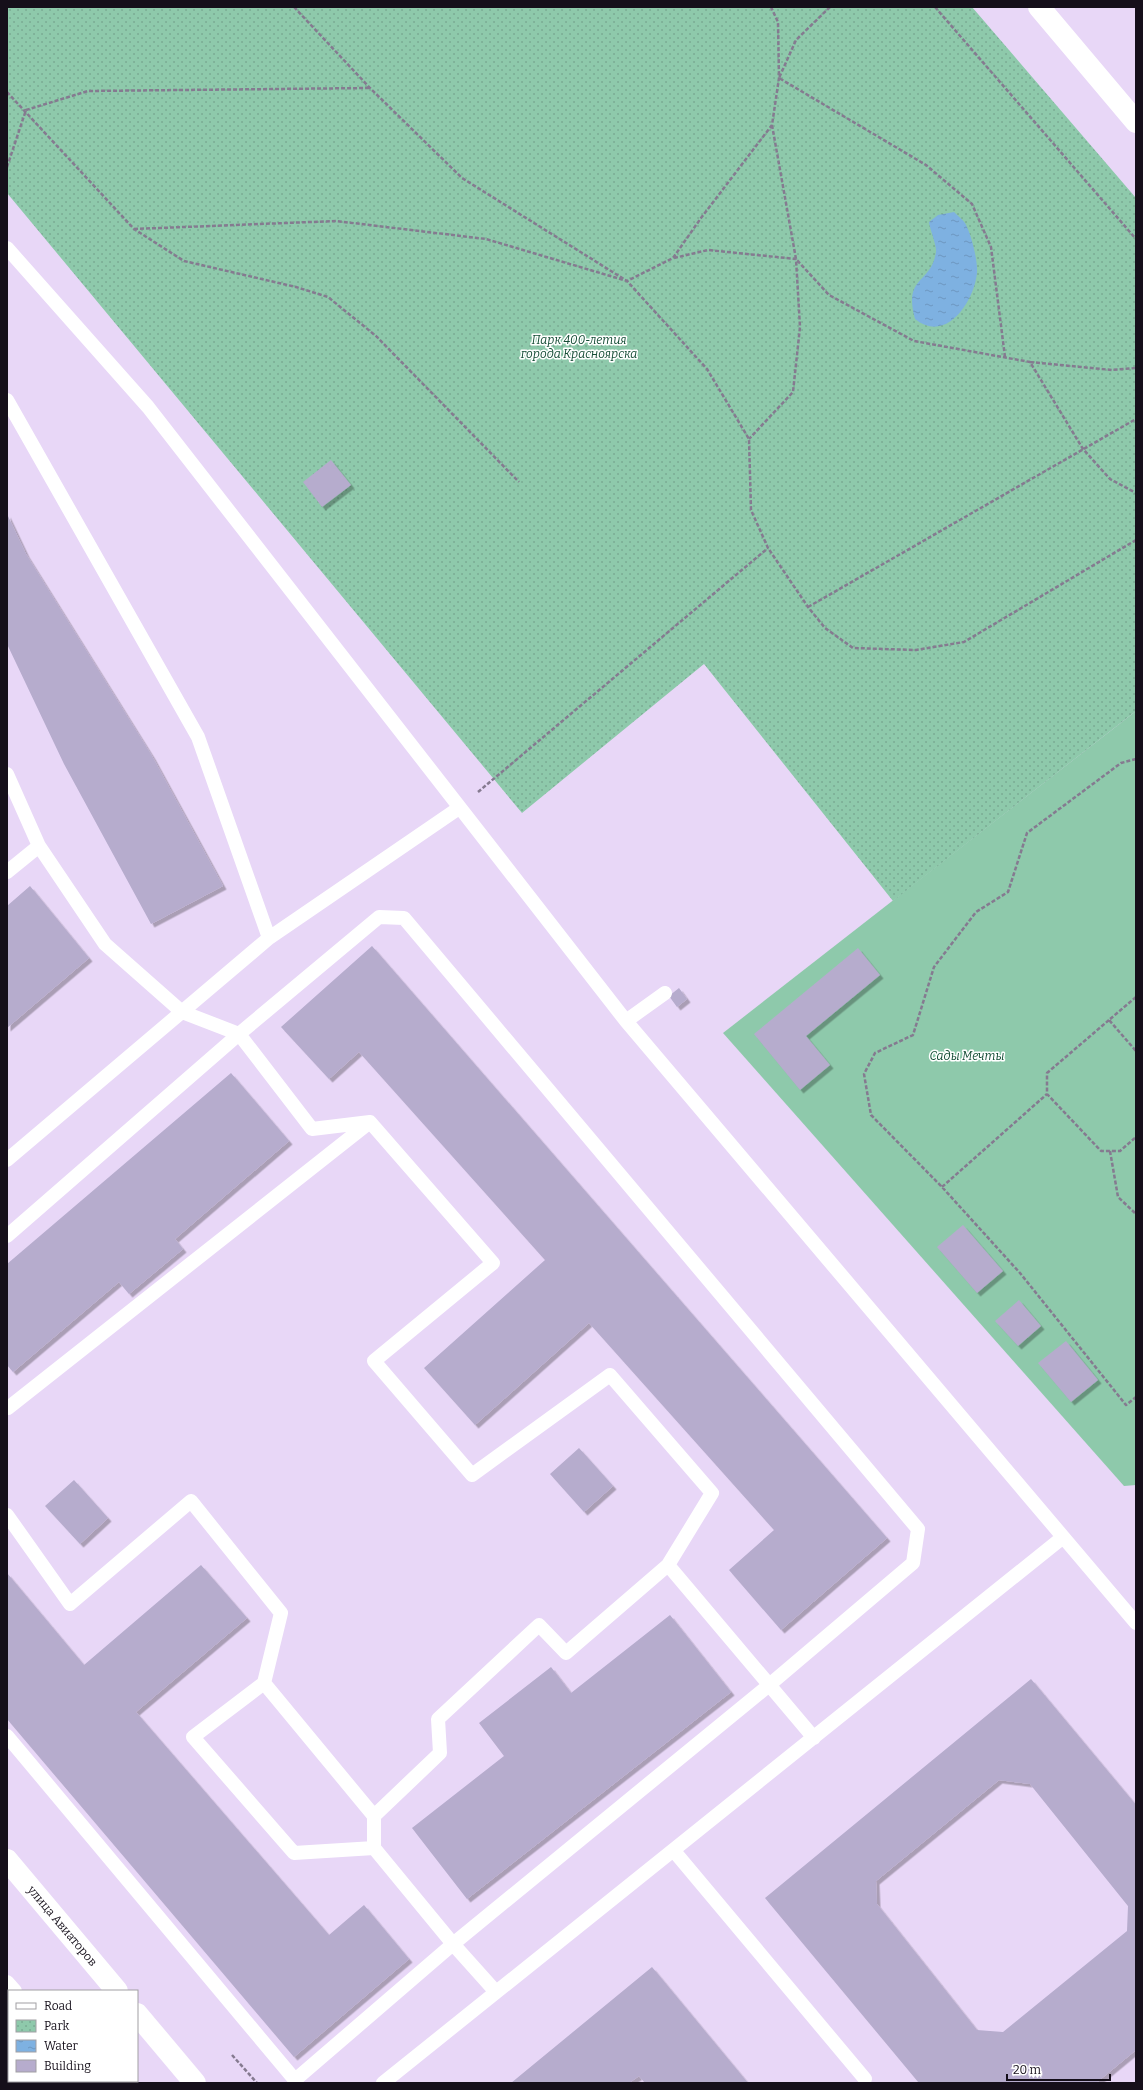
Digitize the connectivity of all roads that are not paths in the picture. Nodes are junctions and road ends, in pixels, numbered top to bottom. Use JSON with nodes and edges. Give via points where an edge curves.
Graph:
{"nodes":[{"id":1,"x":1039,"y":7,"type":"edge"},
{"id":2,"x":1136,"y":122,"type":"edge"},
{"id":3,"x":7,"y":248,"type":"edge"},
{"id":4,"x":7,"y":400,"type":"edge"},
{"id":5,"x":7,"y":774,"type":"edge"},
{"id":6,"x":459,"y":808,"type":"junction"},
{"id":7,"x":39,"y":846,"type":"junction"},
{"id":8,"x":7,"y":872,"type":"edge"},
{"id":9,"x":269,"y":938,"type":"junction"},
{"id":10,"x":665,"y":993,"type":"dead end"},
{"id":11,"x":182,"y":1012,"type":"junction"},
{"id":12,"x":626,"y":1021,"type":"junction"},
{"id":13,"x":239,"y":1034,"type":"junction"},
{"id":14,"x":370,"y":1122,"type":"junction"},
{"id":15,"x":7,"y":1160,"type":"edge"},
{"id":16,"x":7,"y":1236,"type":"edge"},
{"id":17,"x":7,"y":1407,"type":"edge"},
{"id":18,"x":7,"y":1515,"type":"edge"},
{"id":19,"x":1062,"y":1538,"type":"junction"},
{"id":20,"x":668,"y":1565,"type":"junction"},
{"id":21,"x":1136,"y":1623,"type":"edge"},
{"id":22,"x":264,"y":1684,"type":"junction"},
{"id":23,"x":768,"y":1686,"type":"junction"},
{"id":24,"x":7,"y":1736,"type":"edge"},
{"id":25,"x":814,"y":1738,"type":"junction"},
{"id":26,"x":374,"y":1816,"type":"junction"},
{"id":27,"x":374,"y":1848,"type":"junction"},
{"id":28,"x":674,"y":1851,"type":"junction"},
{"id":29,"x":7,"y":1860,"type":"edge"},
{"id":30,"x":452,"y":1944,"type":"junction"},
{"id":31,"x":7,"y":1982,"type":"edge"},
{"id":32,"x":14,"y":1990,"type":"edge"},
{"id":33,"x":117,"y":1990,"type":"edge"},
{"id":34,"x":496,"y":1992,"type":"junction"},
{"id":35,"x":138,"y":2015,"type":"edge"},
{"id":36,"x":865,"y":2079,"type":"dead end"},
{"id":37,"x":195,"y":2083,"type":"edge"},
{"id":38,"x":383,"y":2083,"type":"edge"}],
"edges":[{"from":1,"to":2,"type":"main road"},
{"from":3,"to":6,"type":"lane","via":[[148,407]]},
{"from":4,"to":9,"type":"lane","via":[[198,737]]},
{"from":5,"to":7,"type":"lane"},
{"from":6,"to":9,"type":"lane"},
{"from":6,"to":12,"type":"lane"},
{"from":7,"to":8,"type":"lane"},
{"from":7,"to":11,"type":"lane","via":[[105,944]]},
{"from":9,"to":11,"type":"lane"},
{"from":10,"to":12,"type":"lane"},
{"from":11,"to":13,"type":"lane"},
{"from":11,"to":15,"type":"lane"},
{"from":12,"to":19,"type":"lane"},
{"from":13,"to":14,"type":"lane","via":[[312,1129]]},
{"from":13,"to":16,"type":"lane"},
{"from":13,"to":23,"type":"lane","via":[[379,917],[404,918],[918,1529],[913,1564]]},
{"from":14,"to":17,"type":"lane"},
{"from":14,"to":20,"type":"lane","via":[[493,1263],[374,1361],[472,1475],[610,1375],[712,1493]]},
{"from":18,"to":22,"type":"lane","via":[[70,1604],[191,1502],[281,1613]]},
{"from":19,"to":21,"type":"lane"},
{"from":19,"to":25,"type":"lane"},
{"from":20,"to":23,"type":"lane"},
{"from":20,"to":26,"type":"lane","via":[[566,1653],[539,1625],[438,1719],[440,1753]]},
{"from":22,"to":26,"type":"lane"},
{"from":22,"to":27,"type":"lane","via":[[193,1737],[294,1853]]},
{"from":23,"to":25,"type":"lane"},
{"from":23,"to":30,"type":"lane"},
{"from":24,"to":30,"type":"lane","via":[[295,2080]]},
{"from":25,"to":28,"type":"lane"},
{"from":26,"to":27,"type":"lane"},
{"from":27,"to":30,"type":"lane"},
{"from":28,"to":34,"type":"lane"},
{"from":28,"to":36,"type":"lane"},
{"from":29,"to":33,"type":"main road","name":"улица Авиаторов"},
{"from":30,"to":34,"type":"lane"},
{"from":31,"to":32,"type":"lane"},
{"from":34,"to":38,"type":"lane"},
{"from":35,"to":37,"type":"main road"}]}
